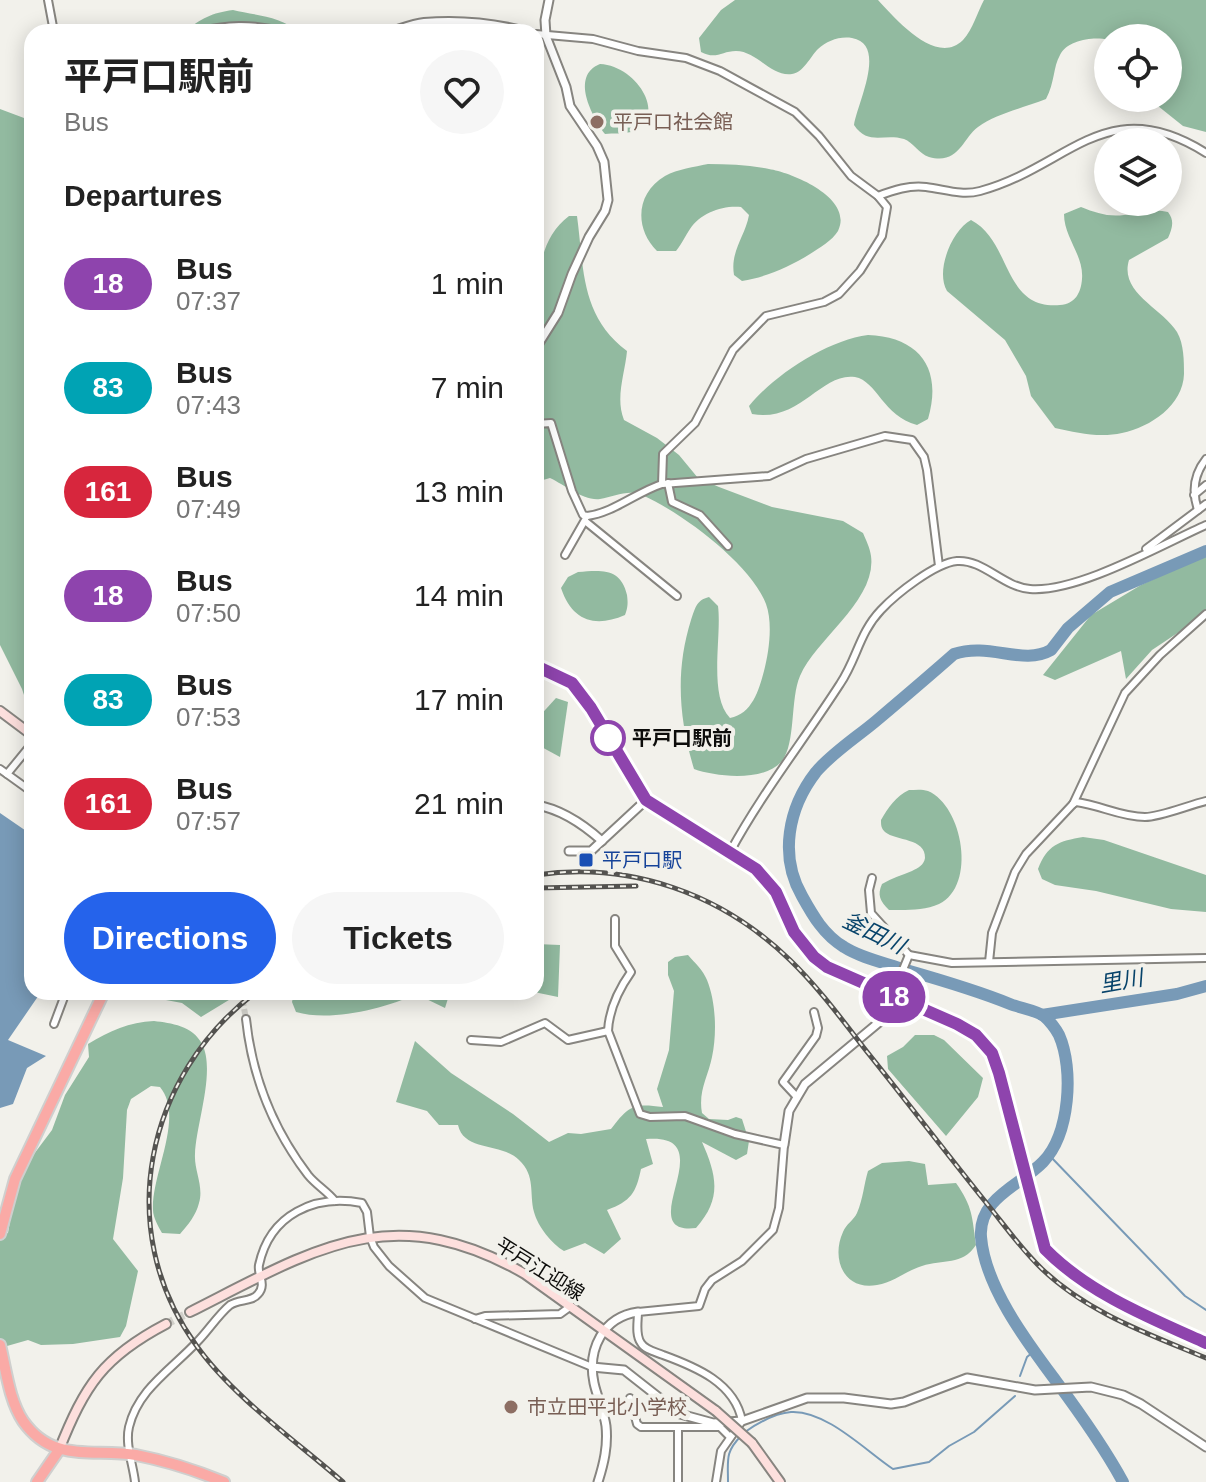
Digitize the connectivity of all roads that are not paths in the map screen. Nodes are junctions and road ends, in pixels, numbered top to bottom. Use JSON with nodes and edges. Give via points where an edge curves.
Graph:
{"nodes":[{"id":1,"x":48,"y":0,"type":"edge"},
{"id":2,"x":549,"y":0,"type":"edge"},
{"id":3,"x":52,"y":24,"type":"edge"},
{"id":4,"x":414,"y":24,"type":"edge"},
{"id":5,"x":484,"y":24,"type":"edge"},
{"id":6,"x":546,"y":36,"type":"junction"},
{"id":7,"x":1206,"y":153,"type":"edge"},
{"id":8,"x":878,"y":196,"type":"junction"},
{"id":9,"x":544,"y":335,"type":"edge"},
{"id":10,"x":544,"y":423,"type":"edge"},
{"id":11,"x":1206,"y":459,"type":"edge"},
{"id":12,"x":665,"y":483,"type":"junction"},
{"id":13,"x":1206,"y":485,"type":"edge"},
{"id":14,"x":1194,"y":495,"type":"junction"},
{"id":15,"x":1206,"y":504,"type":"edge"},
{"id":16,"x":1198,"y":510,"type":"junction"},
{"id":17,"x":586,"y":519,"type":"junction"},
{"id":18,"x":1206,"y":525,"type":"edge"},
{"id":19,"x":728,"y":546,"type":"dead end"},
{"id":20,"x":565,"y":555,"type":"dead end"},
{"id":21,"x":1137,"y":556,"type":"junction"},
{"id":22,"x":939,"y":566,"type":"junction"},
{"id":23,"x":677,"y":596,"type":"dead end"},
{"id":24,"x":1206,"y":614,"type":"edge"},
{"id":25,"x":544,"y":670,"type":"edge"},
{"id":26,"x":0,"y":711,"type":"edge"},
{"id":27,"x":24,"y":729,"type":"edge"},
{"id":28,"x":24,"y":753,"type":"edge"},
{"id":29,"x":0,"y":769,"type":"edge"},
{"id":30,"x":7,"y":774,"type":"junction"},
{"id":31,"x":24,"y":786,"type":"edge"},
{"id":32,"x":646,"y":800,"type":"junction"},
{"id":33,"x":1206,"y":801,"type":"edge"},
{"id":34,"x":1073,"y":804,"type":"junction"},
{"id":35,"x":544,"y":806,"type":"edge"},
{"id":36,"x":602,"y":841,"type":"junction"},
{"id":37,"x":569,"y":851,"type":"dead end"},
{"id":38,"x":730,"y":852,"type":"junction"},
{"id":39,"x":872,"y":878,"type":"dead end"},
{"id":40,"x":615,"y":919,"type":"dead end"},
{"id":41,"x":907,"y":958,"type":"junction"},
{"id":42,"x":1206,"y":958,"type":"edge"},
{"id":43,"x":989,"y":962,"type":"junction"},
{"id":44,"x":892,"y":994,"type":"junction"},
{"id":45,"x":63,"y":1000,"type":"edge"},
{"id":46,"x":100,"y":1000,"type":"edge"},
{"id":47,"x":814,"y":1012,"type":"dead end"},
{"id":48,"x":246,"y":1019,"type":"tunnel mouth"},
{"id":49,"x":54,"y":1024,"type":"dead end"},
{"id":50,"x":608,"y":1031,"type":"junction"},
{"id":51,"x":471,"y":1040,"type":"dead end"},
{"id":52,"x":796,"y":1096,"type":"junction"},
{"id":53,"x":784,"y":1145,"type":"junction"},
{"id":54,"x":335,"y":1201,"type":"junction"},
{"id":55,"x":0,"y":1234,"type":"edge"},
{"id":56,"x":370,"y":1237,"type":"junction"},
{"id":57,"x":261,"y":1276,"type":"junction"},
{"id":58,"x":571,"y":1306,"type":"junction"},
{"id":59,"x":190,"y":1312,"type":"tunnel mouth"},
{"id":60,"x":638,"y":1312,"type":"junction"},
{"id":61,"x":475,"y":1319,"type":"junction"},
{"id":62,"x":166,"y":1324,"type":"tunnel mouth"},
{"id":63,"x":604,"y":1330,"type":"junction"},
{"id":64,"x":1206,"y":1343,"type":"edge"},
{"id":65,"x":0,"y":1345,"type":"edge"},
{"id":66,"x":592,"y":1367,"type":"junction"},
{"id":67,"x":630,"y":1398,"type":"dead end"},
{"id":68,"x":742,"y":1421,"type":"junction"},
{"id":69,"x":678,"y":1427,"type":"junction"},
{"id":70,"x":730,"y":1437,"type":"junction"},
{"id":71,"x":1206,"y":1447,"type":"edge"},
{"id":72,"x":59,"y":1450,"type":"junction"},
{"id":73,"x":130,"y":1454,"type":"junction"},
{"id":74,"x":37,"y":1482,"type":"edge"},
{"id":75,"x":135,"y":1482,"type":"edge"},
{"id":76,"x":224,"y":1482,"type":"edge"},
{"id":77,"x":598,"y":1482,"type":"edge"},
{"id":78,"x":678,"y":1482,"type":"edge"},
{"id":79,"x":716,"y":1482,"type":"edge"},
{"id":80,"x":780,"y":1482,"type":"edge"}],
"edges":[{"from":1,"to":3,"type":"street"},
{"from":2,"to":6,"type":"street"},
{"from":4,"to":5,"type":"street"},
{"from":6,"to":8,"type":"street","via":[[593,39],[686,58],[720,71],[795,112],[851,176]]},
{"from":6,"to":9,"type":"street","via":[[570,106],[604,162],[609,190],[605,211]]},
{"from":7,"to":8,"type":"street","via":[[1168,134],[1117,128],[982,191],[948,193],[908,186]]},
{"from":8,"to":12,"type":"street","via":[[887,207],[887,220],[878,246],[860,271],[824,302],[766,316],[733,350],[695,423],[663,454]]},
{"from":10,"to":17,"type":"street","via":[[551,423]]},
{"from":11,"to":14,"type":"street","via":[[1196,475]]},
{"from":12,"to":17,"type":"street"},
{"from":12,"to":19,"type":"street","via":[[672,502],[700,515]]},
{"from":12,"to":22,"type":"street","via":[[769,476],[872,439],[912,440],[927,470]]},
{"from":13,"to":14,"type":"street"},
{"from":14,"to":16,"type":"street"},
{"from":15,"to":16,"type":"street"},
{"from":16,"to":21,"type":"street"},
{"from":17,"to":20,"type":"street"},
{"from":17,"to":23,"type":"street"},
{"from":18,"to":21,"type":"street"},
{"from":21,"to":22,"type":"street","via":[[1055,589],[1014,587],[970,563]]},
{"from":22,"to":38,"type":"street","via":[[900,590],[863,632],[842,682]]},
{"from":24,"to":34,"type":"street","via":[[1125,693]]},
{"from":25,"to":32,"type":"highway","via":[[572,683]]},
{"from":26,"to":27,"type":"main road"},
{"from":28,"to":30,"type":"street"},
{"from":29,"to":30,"type":"street"},
{"from":30,"to":31,"type":"street"},
{"from":32,"to":36,"type":"street"},
{"from":32,"to":38,"type":"highway"},
{"from":33,"to":34,"type":"street","via":[[1149,817]]},
{"from":34,"to":43,"type":"street","via":[[1015,872],[992,933]]},
{"from":35,"to":36,"type":"street","via":[[572,818]]},
{"from":36,"to":37,"type":"street","via":[[591,851]]},
{"from":38,"to":44,"type":"highway","via":[[756,869],[776,892],[794,932],[814,957]]},
{"from":39,"to":41,"type":"street","via":[[871,913]]},
{"from":40,"to":50,"type":"street","via":[[615,946],[631,972],[608,1018]]},
{"from":41,"to":43,"type":"street"},
{"from":41,"to":44,"type":"street"},
{"from":42,"to":43,"type":"street"},
{"from":44,"to":52,"type":"street","via":[[883,1019]]},
{"from":44,"to":64,"type":"highway","via":[[957,1024],[992,1053],[1045,1249],[1064,1269]]},
{"from":45,"to":49,"type":"street"},
{"from":46,"to":55,"type":"highway","via":[[15,1179]]},
{"from":47,"to":52,"type":"street","via":[[816,1036],[783,1082]]},
{"from":48,"to":54,"type":"street","via":[[251,1060],[273,1117],[308,1175]]},
{"from":50,"to":51,"type":"street","via":[[568,1040],[545,1023],[501,1042]]},
{"from":50,"to":53,"type":"street","via":[[640,1114],[685,1116]]},
{"from":52,"to":53,"type":"street"},
{"from":53,"to":60,"type":"street","via":[[773,1230],[742,1261],[712,1280],[699,1306]]},
{"from":54,"to":56,"type":"street","via":[[362,1203]]},
{"from":54,"to":57,"type":"street","via":[[298,1209],[281,1223],[258,1268]]},
{"from":56,"to":57,"type":"main road","name":"平戸江迎線","via":[[321,1250]]},
{"from":56,"to":58,"type":"main road","name":"平戸江迎線","via":[[424,1237],[471,1248],[505,1263]]},
{"from":56,"to":61,"type":"street","via":[[389,1266],[425,1298]]},
{"from":57,"to":59,"type":"main road","name":"平戸江迎線"},
{"from":57,"to":73,"type":"street","via":[[254,1298],[230,1305],[153,1383],[130,1426]]},
{"from":58,"to":61,"type":"street","via":[[560,1314]]},
{"from":58,"to":63,"type":"main road","name":"平戸江迎線"},
{"from":60,"to":63,"type":"street","via":[[618,1317]]},
{"from":60,"to":68,"type":"street","via":[[641,1343],[724,1387],[737,1400]]},
{"from":61,"to":66,"type":"street"},
{"from":62,"to":72,"type":"main road","via":[[128,1345],[97,1375]]},
{"from":63,"to":66,"type":"street"},
{"from":63,"to":80,"type":"main road","name":"平戸江迎線","bridge":true,"via":[[716,1411],[752,1443]]},
{"from":65,"to":72,"type":"highway","via":[[21,1418]]},
{"from":66,"to":68,"type":"street","via":[[624,1370],[693,1419]]},
{"from":66,"to":77,"type":"street","via":[[606,1434]]},
{"from":67,"to":69,"type":"street","via":[[641,1427]]},
{"from":68,"to":70,"type":"street"},
{"from":68,"to":71,"type":"street","via":[[807,1398],[904,1402],[967,1378],[1024,1389],[1091,1387],[1123,1395]]},
{"from":69,"to":70,"type":"street","via":[[720,1427]]},
{"from":69,"to":78,"type":"street"},
{"from":70,"to":79,"type":"street","via":[[721,1451]]},
{"from":72,"to":73,"type":"highway"},
{"from":72,"to":74,"type":"highway"},
{"from":73,"to":75,"type":"street"},
{"from":73,"to":76,"type":"highway","via":[[181,1465]]}]}
